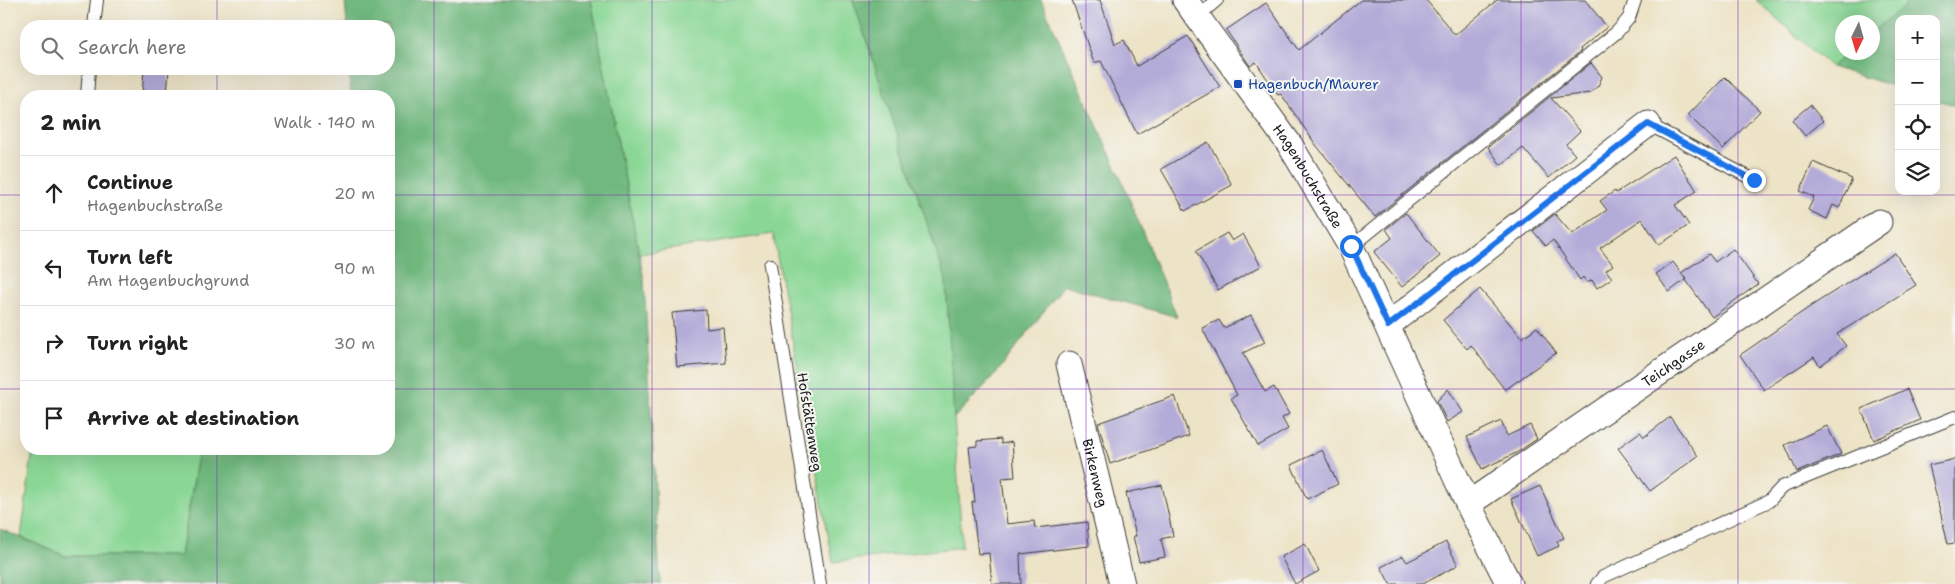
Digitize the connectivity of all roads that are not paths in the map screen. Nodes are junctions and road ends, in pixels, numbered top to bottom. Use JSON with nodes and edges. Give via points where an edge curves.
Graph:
{"nodes":[{"id":1,"x":97,"y":0,"type":"edge"},
{"id":2,"x":1217,"y":0,"type":"edge"},
{"id":3,"x":1635,"y":0,"type":"edge"},
{"id":4,"x":1191,"y":8,"type":"edge"},
{"id":5,"x":95,"y":20,"type":"edge"},
{"id":6,"x":89,"y":75,"type":"edge"},
{"id":7,"x":87,"y":90,"type":"edge"},
{"id":8,"x":1648,"y":124,"type":"joint"},
{"id":9,"x":1754,"y":180,"type":"dead end"},
{"id":10,"x":1879,"y":222,"type":"dead end"},
{"id":11,"x":1351,"y":246,"type":"junction"},
{"id":12,"x":770,"y":265,"type":"dead end"},
{"id":13,"x":1388,"y":326,"type":"junction"},
{"id":14,"x":1069,"y":364,"type":"dead end"},
{"id":15,"x":1955,"y":417,"type":"edge"},
{"id":16,"x":1468,"y":504,"type":"junction"},
{"id":17,"x":820,"y":584,"type":"edge"},
{"id":18,"x":1122,"y":584,"type":"edge"},
{"id":19,"x":1509,"y":584,"type":"edge"},
{"id":20,"x":1597,"y":584,"type":"edge"}],
"edges":[{"from":1,"to":5,"type":"lane"},
{"from":2,"to":4,"type":"lane"},
{"from":3,"to":11,"type":"lane","via":[[1629,18],[1617,32]]},
{"from":4,"to":11,"type":"street","name":"Hagenbuchstraße","via":[[1290,144]]},
{"from":6,"to":7,"type":"lane"},
{"from":8,"to":9,"type":"lane"},
{"from":8,"to":13,"type":"street"},
{"from":10,"to":16,"type":"street","name":"Teichgasse"},
{"from":11,"to":13,"type":"street","name":"Hagenbuchstraße"},
{"from":12,"to":17,"type":"lane","name":"Hofstättenweg"},
{"from":13,"to":16,"type":"street","name":"Hagenbuchstraße"},
{"from":14,"to":18,"type":"street","name":"Birkenweg"},
{"from":15,"to":20,"type":"lane","via":[[1782,487],[1768,501],[1603,577]]},
{"from":16,"to":19,"type":"street","name":"Hagenbuchstraße"}]}
